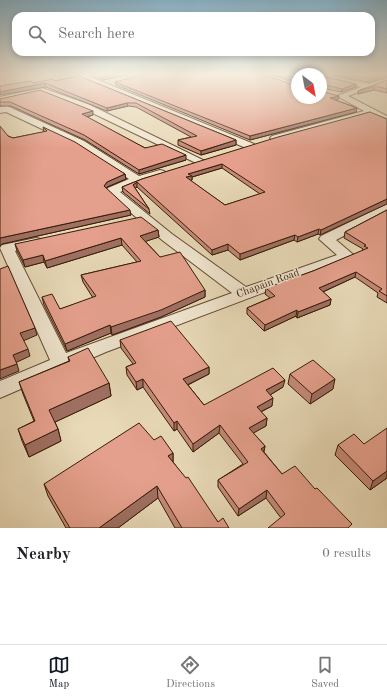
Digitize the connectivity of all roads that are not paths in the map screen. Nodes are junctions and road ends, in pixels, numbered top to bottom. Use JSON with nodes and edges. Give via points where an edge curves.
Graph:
{"nodes":[{"id":1,"x":65,"y":99,"type":"edge"},
{"id":2,"x":135,"y":99,"type":"edge"},
{"id":3,"x":345,"y":99,"type":"edge"},
{"id":4,"x":0,"y":110,"type":"edge"},
{"id":5,"x":370,"y":112,"type":"junction"},
{"id":6,"x":387,"y":119,"type":"edge"},
{"id":7,"x":250,"y":146,"type":"junction"},
{"id":8,"x":235,"y":150,"type":"edge"},
{"id":9,"x":185,"y":166,"type":"edge"},
{"id":10,"x":170,"y":170,"type":"edge"},
{"id":11,"x":138,"y":180,"type":"junction"},
{"id":12,"x":383,"y":214,"type":"edge"},
{"id":13,"x":144,"y":218,"type":"junction"},
{"id":14,"x":129,"y":222,"type":"edge"},
{"id":15,"x":53,"y":238,"type":"edge"},
{"id":16,"x":4,"y":249,"type":"edge"},
{"id":17,"x":243,"y":293,"type":"junction"},
{"id":18,"x":62,"y":364,"type":"junction"},
{"id":19,"x":0,"y":390,"type":"edge"}],
"edges":[{"from":1,"to":9,"type":"street","via":[[203,160]]},
{"from":2,"to":7,"type":"street"},
{"from":3,"to":5,"type":"street"},
{"from":4,"to":11,"type":"street","via":[[8,109],[80,143]]},
{"from":5,"to":6,"type":"street"},
{"from":5,"to":7,"type":"street"},
{"from":7,"to":8,"type":"street"},
{"from":10,"to":11,"type":"street"},
{"from":11,"to":13,"type":"street","via":[[112,191]]},
{"from":12,"to":17,"type":"street","name":"Chapain Road","via":[[326,239],[348,256]]},
{"from":13,"to":14,"type":"street"},
{"from":13,"to":17,"type":"street","via":[[167,238]]},
{"from":15,"to":16,"type":"street"},
{"from":16,"to":18,"type":"street"},
{"from":17,"to":18,"type":"street","name":"Chapain Road","via":[[99,347]]},
{"from":18,"to":19,"type":"street","name":"Chapain Road"}]}
